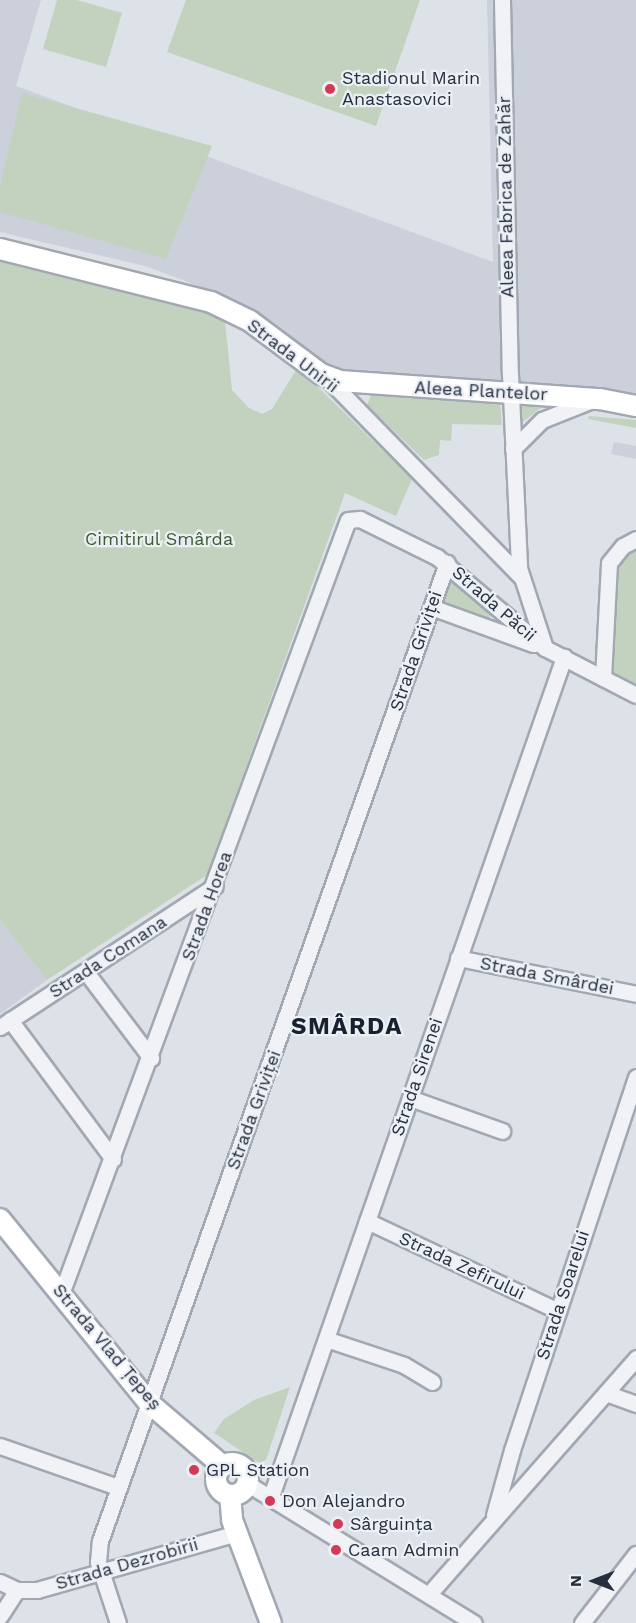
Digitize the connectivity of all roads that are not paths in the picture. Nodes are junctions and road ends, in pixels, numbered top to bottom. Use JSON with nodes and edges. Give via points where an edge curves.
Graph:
{"nodes":[{"id":1,"x":502,"y":0,"type":"edge"},
{"id":2,"x":0,"y":249,"type":"edge"},
{"id":3,"x":326,"y":377,"type":"junction"},
{"id":4,"x":510,"y":393,"type":"junction"},
{"id":5,"x":600,"y":399,"type":"junction"},
{"id":6,"x":636,"y":406,"type":"edge"},
{"id":7,"x":513,"y":449,"type":"junction"},
{"id":8,"x":351,"y":518,"type":"joint"},
{"id":9,"x":636,"y":539,"type":"edge"},
{"id":10,"x":447,"y":563,"type":"junction"},
{"id":11,"x":520,"y":576,"type":"junction"},
{"id":12,"x":432,"y":607,"type":"junction"},
{"id":13,"x":545,"y":648,"type":"junction"},
{"id":14,"x":564,"y":657,"type":"junction"},
{"id":15,"x":603,"y":678,"type":"junction"},
{"id":16,"x":636,"y":695,"type":"edge"},
{"id":17,"x":215,"y":886,"type":"junction"},
{"id":18,"x":458,"y":958,"type":"junction"},
{"id":19,"x":86,"y":972,"type":"junction"},
{"id":20,"x":636,"y":994,"type":"edge"},
{"id":21,"x":5,"y":1024,"type":"edge"},
{"id":22,"x":151,"y":1058,"type":"junction"},
{"id":23,"x":636,"y":1077,"type":"edge"},
{"id":24,"x":410,"y":1098,"type":"junction"},
{"id":25,"x":502,"y":1131,"type":"dead end"},
{"id":26,"x":113,"y":1159,"type":"junction"},
{"id":27,"x":0,"y":1219,"type":"edge"},
{"id":28,"x":367,"y":1221,"type":"junction"},
{"id":29,"x":62,"y":1294,"type":"junction"},
{"id":30,"x":558,"y":1311,"type":"junction"},
{"id":31,"x":326,"y":1339,"type":"junction"},
{"id":32,"x":636,"y":1358,"type":"edge"},
{"id":33,"x":432,"y":1382,"type":"dead end"},
{"id":34,"x":606,"y":1393,"type":"junction"},
{"id":35,"x":148,"y":1402,"type":"junction"},
{"id":36,"x":636,"y":1404,"type":"edge"},
{"id":37,"x":0,"y":1446,"type":"edge"},
{"id":38,"x":223,"y":1466,"type":"junction"},
{"id":39,"x":248,"y":1484,"type":"junction"},
{"id":40,"x":118,"y":1487,"type":"junction"},
{"id":41,"x":230,"y":1495,"type":"junction"},
{"id":42,"x":271,"y":1496,"type":"junction"},
{"id":43,"x":494,"y":1515,"type":"junction"},
{"id":44,"x":237,"y":1533,"type":"junction"},
{"id":45,"x":636,"y":1554,"type":"edge"},
{"id":46,"x":101,"y":1572,"type":"junction"},
{"id":47,"x":0,"y":1582,"type":"edge"},
{"id":48,"x":17,"y":1590,"type":"junction"},
{"id":49,"x":429,"y":1594,"type":"junction"},
{"id":50,"x":0,"y":1616,"type":"edge"},
{"id":51,"x":118,"y":1623,"type":"edge"},
{"id":52,"x":271,"y":1623,"type":"edge"},
{"id":53,"x":474,"y":1623,"type":"edge"},
{"id":54,"x":582,"y":1623,"type":"edge"}],
"edges":[{"from":1,"to":4,"type":"street","name":"Aleea Fabrica de Zahăr"},
{"from":2,"to":3,"type":"main road","name":"Strada Unirii","via":[[211,302],[250,321]]},
{"from":3,"to":4,"type":"main road","name":"Aleea Plantelor","via":[[354,384]]},
{"from":3,"to":11,"type":"street","name":"Strada Unirii"},
{"from":4,"to":5,"type":"main road","name":"Aleea Plantelor"},
{"from":4,"to":7,"type":"street","name":"Aleea Fabrica de Zahăr"},
{"from":5,"to":6,"type":"main road","name":"Aleea Plantelor"},
{"from":5,"to":7,"type":"street","via":[[542,420]]},
{"from":7,"to":11,"type":"street"},
{"from":8,"to":10,"type":"street","name":"Strada Păcii","via":[[418,546]]},
{"from":8,"to":17,"type":"street","name":"Strada Horea","via":[[345,525]]},
{"from":9,"to":15,"type":"street","via":[[623,546],[609,563]]},
{"from":10,"to":12,"type":"street","name":"Strada Griviței"},
{"from":10,"to":13,"type":"street","name":"Strada Păcii"},
{"from":11,"to":13,"type":"street"},
{"from":12,"to":13,"type":"street"},
{"from":12,"to":35,"type":"street","name":"Strada Griviței"},
{"from":13,"to":14,"type":"street","name":"Strada Păcii"},
{"from":14,"to":15,"type":"street","name":"Strada Păcii"},
{"from":14,"to":18,"type":"street","name":"Strada Sirenei"},
{"from":15,"to":16,"type":"street","name":"Strada Păcii"},
{"from":17,"to":19,"type":"street","name":"Strada Comana"},
{"from":17,"to":22,"type":"street","name":"Strada Horea"},
{"from":18,"to":20,"type":"street","name":"Strada Smârdei"},
{"from":18,"to":24,"type":"street","name":"Strada Sirenei"},
{"from":19,"to":21,"type":"street","name":"Strada Comana"},
{"from":19,"to":22,"type":"street"},
{"from":21,"to":26,"type":"street"},
{"from":22,"to":26,"type":"street","name":"Strada Horea"},
{"from":23,"to":30,"type":"street","name":"Strada Soarelui"},
{"from":24,"to":25,"type":"street"},
{"from":24,"to":28,"type":"street","name":"Strada Sirenei"},
{"from":26,"to":29,"type":"street","name":"Strada Horea"},
{"from":27,"to":29,"type":"main road","name":"Strada Vlad Țepeș"},
{"from":28,"to":30,"type":"street","name":"Strada Zefirului"},
{"from":28,"to":31,"type":"street","name":"Strada Sirenei"},
{"from":29,"to":35,"type":"main road","name":"Strada Vlad Țepeș"},
{"from":30,"to":43,"type":"street","name":"Strada Soarelui"},
{"from":31,"to":33,"type":"street","via":[[408,1367]]},
{"from":31,"to":42,"type":"street","name":"Strada Sirenei"},
{"from":32,"to":34,"type":"street"},
{"from":34,"to":36,"type":"street"},
{"from":34,"to":43,"type":"street"},
{"from":35,"to":38,"type":"main road","name":"Strada Vlad Țepeș"},
{"from":35,"to":40,"type":"street","name":"Strada Griviței"},
{"from":37,"to":40,"type":"street"},
{"from":38,"to":39,"type":"main road","via":[[240,1465],[248,1473]]},
{"from":38,"to":41,"type":"main road","via":[[217,1483]]},
{"from":39,"to":41,"type":"main road","via":[[241,1493]]},
{"from":39,"to":42,"type":"street"},
{"from":40,"to":46,"type":"street","name":"Strada Griviței","via":[[100,1541]]},
{"from":41,"to":44,"type":"main road","via":[[229,1510]]},
{"from":42,"to":49,"type":"street"},
{"from":43,"to":49,"type":"street"},
{"from":44,"to":46,"type":"street","name":"Strada Dezrobirii"},
{"from":44,"to":52,"type":"main road"},
{"from":45,"to":54,"type":"street"},
{"from":46,"to":48,"type":"street","name":"Strada Dezrobirii","via":[[38,1590]]},
{"from":46,"to":51,"type":"street","name":"Strada Griviței"},
{"from":47,"to":48,"type":"street"},
{"from":48,"to":50,"type":"street"},
{"from":49,"to":53,"type":"street"}]}
